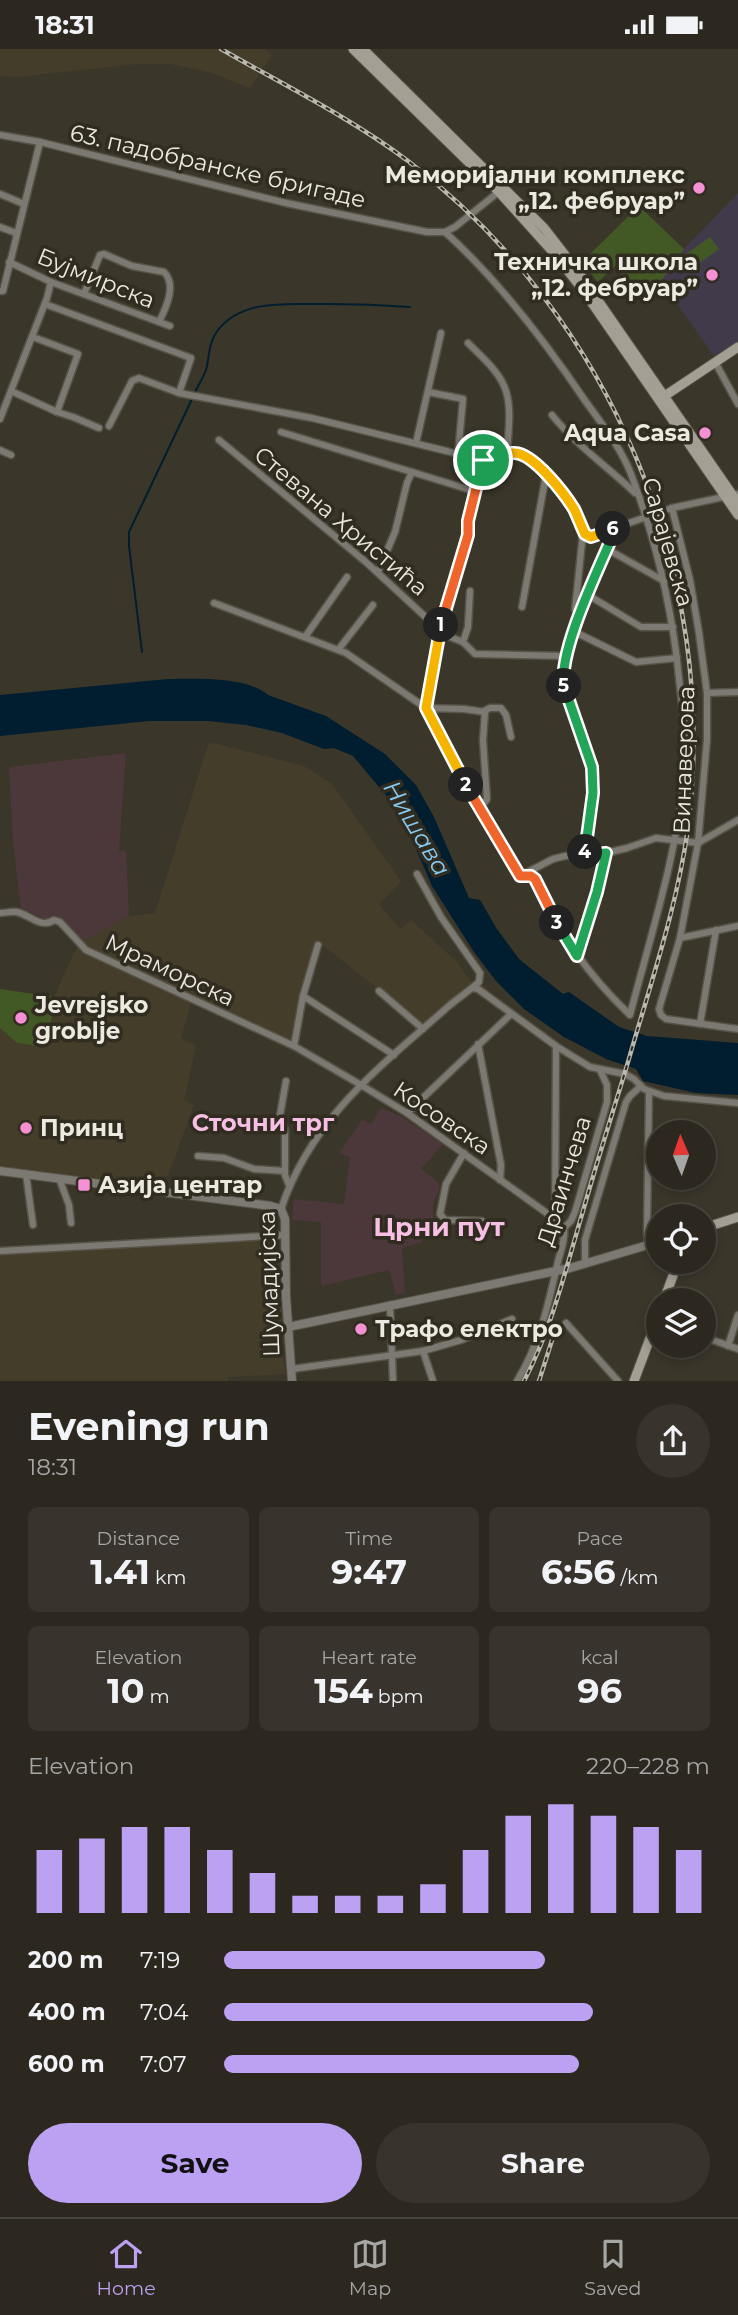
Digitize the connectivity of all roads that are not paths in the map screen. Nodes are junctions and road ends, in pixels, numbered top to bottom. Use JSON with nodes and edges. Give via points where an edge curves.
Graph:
{"nodes":[{"id":1,"x":353,"y":49,"type":"edge"},
{"id":2,"x":363,"y":49,"type":"edge"},
{"id":3,"x":0,"y":135,"type":"edge"},
{"id":4,"x":40,"y":142,"type":"junction"},
{"id":5,"x":502,"y":190,"type":"junction"},
{"id":6,"x":0,"y":194,"type":"edge"},
{"id":7,"x":24,"y":204,"type":"junction"},
{"id":8,"x":0,"y":227,"type":"edge"},
{"id":9,"x":445,"y":232,"type":"junction"},
{"id":10,"x":16,"y":233,"type":"junction"},
{"id":11,"x":9,"y":262,"type":"junction"},
{"id":12,"x":51,"y":282,"type":"junction"},
{"id":13,"x":1,"y":291,"type":"edge"},
{"id":14,"x":83,"y":294,"type":"junction"},
{"id":15,"x":45,"y":304,"type":"junction"},
{"id":16,"x":159,"y":322,"type":"junction"},
{"id":17,"x":170,"y":326,"type":"dead end"},
{"id":18,"x":441,"y":333,"type":"dead end"},
{"id":19,"x":33,"y":337,"type":"junction"},
{"id":20,"x":468,"y":343,"type":"dead end"},
{"id":21,"x":738,"y":347,"type":"edge"},
{"id":22,"x":715,"y":362,"type":"junction"},
{"id":23,"x":11,"y":391,"type":"junction"},
{"id":24,"x":428,"y":392,"type":"junction"},
{"id":25,"x":179,"y":393,"type":"junction"},
{"id":26,"x":662,"y":398,"type":"junction"},
{"id":27,"x":738,"y":404,"type":"edge"},
{"id":28,"x":57,"y":412,"type":"junction"},
{"id":29,"x":552,"y":415,"type":"dead end"},
{"id":30,"x":0,"y":419,"type":"edge"},
{"id":31,"x":109,"y":426,"type":"dead end"},
{"id":32,"x":99,"y":428,"type":"dead end"},
{"id":33,"x":281,"y":432,"type":"dead end"},
{"id":34,"x":219,"y":440,"type":"dead end"},
{"id":35,"x":416,"y":443,"type":"junction"},
{"id":36,"x":0,"y":450,"type":"edge"},
{"id":37,"x":507,"y":453,"type":"junction"},
{"id":38,"x":458,"y":454,"type":"junction"},
{"id":39,"x":11,"y":455,"type":"dead end"},
{"id":40,"x":483,"y":460,"type":"junction"},
{"id":41,"x":412,"y":472,"type":"junction"},
{"id":42,"x":546,"y":475,"type":"junction"},
{"id":43,"x":474,"y":491,"type":"junction"},
{"id":44,"x":636,"y":495,"type":"junction"},
{"id":45,"x":733,"y":498,"type":"edge"},
{"id":46,"x":672,"y":508,"type":"junction"},
{"id":47,"x":738,"y":515,"type":"edge"},
{"id":48,"x":647,"y":518,"type":"junction"},
{"id":49,"x":616,"y":528,"type":"junction"},
{"id":50,"x":583,"y":531,"type":"junction"},
{"id":51,"x":607,"y":549,"type":"junction"},
{"id":52,"x":378,"y":572,"type":"junction"},
{"id":53,"x":347,"y":577,"type":"dead end"},
{"id":54,"x":664,"y":581,"type":"junction"},
{"id":55,"x":470,"y":591,"type":"dead end"},
{"id":56,"x":588,"y":595,"type":"junction"},
{"id":57,"x":214,"y":603,"type":"dead end"},
{"id":58,"x":373,"y":605,"type":"dead end"},
{"id":59,"x":522,"y":607,"type":"dead end"},
{"id":60,"x":579,"y":617,"type":"junction"},
{"id":61,"x":673,"y":627,"type":"junction"},
{"id":62,"x":439,"y":630,"type":"junction"},
{"id":63,"x":573,"y":631,"type":"junction"},
{"id":64,"x":305,"y":637,"type":"junction"},
{"id":65,"x":463,"y":642,"type":"junction"},
{"id":66,"x":338,"y":650,"type":"junction"},
{"id":67,"x":566,"y":656,"type":"junction"},
{"id":68,"x":677,"y":658,"type":"junction"},
{"id":69,"x":738,"y":692,"type":"edge"},
{"id":70,"x":706,"y":693,"type":"junction"},
{"id":71,"x":426,"y":708,"type":"junction"},
{"id":72,"x":484,"y":711,"type":"junction"},
{"id":73,"x":511,"y":737,"type":"dead end"},
{"id":74,"x":476,"y":804,"type":"junction"},
{"id":75,"x":738,"y":820,"type":"edge"},
{"id":76,"x":676,"y":840,"type":"junction"},
{"id":77,"x":698,"y":843,"type":"junction"},
{"id":78,"x":606,"y":853,"type":"junction"},
{"id":79,"x":585,"y":855,"type":"junction"},
{"id":80,"x":417,"y":874,"type":"dead end"},
{"id":81,"x":520,"y":876,"type":"junction"},
{"id":82,"x":0,"y":913,"type":"edge"},
{"id":83,"x":738,"y":926,"type":"edge"},
{"id":84,"x":716,"y":930,"type":"junction"},
{"id":85,"x":680,"y":938,"type":"junction"},
{"id":86,"x":318,"y":945,"type":"dead end"},
{"id":87,"x":577,"y":956,"type":"junction"},
{"id":88,"x":473,"y":988,"type":"junction"},
{"id":89,"x":379,"y":991,"type":"dead end"},
{"id":90,"x":303,"y":996,"type":"junction"},
{"id":91,"x":511,"y":1014,"type":"junction"},
{"id":92,"x":700,"y":1024,"type":"junction"},
{"id":93,"x":424,"y":1029,"type":"junction"},
{"id":94,"x":738,"y":1029,"type":"edge"},
{"id":95,"x":478,"y":1044,"type":"junction"},
{"id":96,"x":294,"y":1046,"type":"junction"},
{"id":97,"x":556,"y":1046,"type":"junction"},
{"id":98,"x":394,"y":1055,"type":"junction"},
{"id":99,"x":600,"y":1070,"type":"junction"},
{"id":100,"x":286,"y":1080,"type":"dead end"},
{"id":101,"x":361,"y":1085,"type":"junction"},
{"id":102,"x":641,"y":1086,"type":"junction"},
{"id":103,"x":649,"y":1091,"type":"junction"},
{"id":104,"x":738,"y":1103,"type":"edge"},
{"id":105,"x":407,"y":1113,"type":"junction"},
{"id":106,"x":464,"y":1153,"type":"junction"},
{"id":107,"x":198,"y":1156,"type":"dead end"},
{"id":108,"x":0,"y":1171,"type":"edge"},
{"id":109,"x":285,"y":1171,"type":"junction"},
{"id":110,"x":26,"y":1174,"type":"junction"},
{"id":111,"x":59,"y":1178,"type":"junction"},
{"id":112,"x":500,"y":1179,"type":"junction"},
{"id":113,"x":289,"y":1185,"type":"junction"},
{"id":114,"x":647,"y":1204,"type":"edge"},
{"id":115,"x":281,"y":1209,"type":"junction"},
{"id":116,"x":738,"y":1217,"type":"edge"},
{"id":117,"x":555,"y":1219,"type":"junction"},
{"id":118,"x":482,"y":1221,"type":"dead end"},
{"id":119,"x":71,"y":1223,"type":"dead end"},
{"id":120,"x":716,"y":1224,"type":"edge"},
{"id":121,"x":33,"y":1225,"type":"dead end"},
{"id":122,"x":564,"y":1228,"type":"junction"},
{"id":123,"x":285,"y":1235,"type":"junction"},
{"id":124,"x":646,"y":1246,"type":"edge"},
{"id":125,"x":0,"y":1251,"type":"edge"},
{"id":126,"x":585,"y":1264,"type":"junction"},
{"id":127,"x":556,"y":1270,"type":"junction"},
{"id":128,"x":390,"y":1305,"type":"junction"},
{"id":129,"x":738,"y":1315,"type":"edge"},
{"id":130,"x":512,"y":1319,"type":"dead end"},
{"id":131,"x":566,"y":1323,"type":"dead end"},
{"id":132,"x":288,"y":1327,"type":"junction"},
{"id":133,"x":716,"y":1342,"type":"edge"},
{"id":134,"x":728,"y":1346,"type":"junction"},
{"id":135,"x":646,"y":1349,"type":"edge"},
{"id":136,"x":738,"y":1349,"type":"edge"},
{"id":137,"x":423,"y":1351,"type":"junction"},
{"id":138,"x":393,"y":1356,"type":"junction"},
{"id":139,"x":292,"y":1369,"type":"junction"},
{"id":140,"x":292,"y":1381,"type":"edge"},
{"id":141,"x":393,"y":1381,"type":"edge"},
{"id":142,"x":433,"y":1381,"type":"edge"},
{"id":143,"x":517,"y":1381,"type":"edge"},
{"id":144,"x":618,"y":1381,"type":"edge"},
{"id":145,"x":634,"y":1381,"type":"edge"}],
"edges":[{"from":1,"to":5,"type":"main road"},
{"from":2,"to":5,"type":"main road"},
{"from":3,"to":4,"type":"street","name":"63. падобранске бригаде"},
{"from":4,"to":7,"type":"street"},
{"from":4,"to":9,"type":"street","name":"63. падобранске бригаде","via":[[286,202]]},
{"from":5,"to":9,"type":"street"},
{"from":5,"to":26,"type":"main road","via":[[544,228],[579,273]]},
{"from":6,"to":7,"type":"street"},
{"from":7,"to":10,"type":"street"},
{"from":8,"to":10,"type":"street"},
{"from":9,"to":44,"type":"street","name":"Сарајевска","via":[[518,309],[568,376],[622,457]]},
{"from":10,"to":11,"type":"street"},
{"from":11,"to":12,"type":"street","name":"Бујмирска"},
{"from":11,"to":13,"type":"street"},
{"from":12,"to":14,"type":"street","name":"Бујмирска"},
{"from":12,"to":15,"type":"street"},
{"from":14,"to":16,"type":"street","name":"Бујмирска"},
{"from":14,"to":16,"type":"street","via":[[100,255],[164,272],[169,280],[168,304]]},
{"from":15,"to":19,"type":"street"},
{"from":15,"to":25,"type":"street","via":[[191,358]]},
{"from":16,"to":17,"type":"street","name":"Бујмирска"},
{"from":18,"to":24,"type":"street"},
{"from":19,"to":23,"type":"street"},
{"from":19,"to":28,"type":"street","via":[[78,353]]},
{"from":20,"to":37,"type":"street","via":[[494,369],[506,391]]},
{"from":21,"to":22,"type":"main road"},
{"from":22,"to":26,"type":"main road"},
{"from":22,"to":27,"type":"street"},
{"from":23,"to":28,"type":"street"},
{"from":23,"to":30,"type":"street"},
{"from":24,"to":35,"type":"street"},
{"from":24,"to":38,"type":"street","via":[[463,399]]},
{"from":25,"to":31,"type":"street","via":[[135,378]]},
{"from":25,"to":35,"type":"street"},
{"from":26,"to":45,"type":"main road"},
{"from":28,"to":32,"type":"street"},
{"from":29,"to":44,"type":"street"},
{"from":33,"to":41,"type":"street"},
{"from":34,"to":52,"type":"street","name":"Стевана Христића"},
{"from":35,"to":38,"type":"street"},
{"from":36,"to":39,"type":"street"},
{"from":37,"to":40,"type":"street"},
{"from":37,"to":42,"type":"street","via":[[530,458]]},
{"from":38,"to":40,"type":"street"},
{"from":40,"to":43,"type":"street"},
{"from":41,"to":43,"type":"street"},
{"from":41,"to":52,"type":"street"},
{"from":42,"to":50,"type":"street","via":[[574,510]]},
{"from":42,"to":59,"type":"street"},
{"from":43,"to":62,"type":"street","via":[[468,535]]},
{"from":44,"to":48,"type":"street","name":"Сарајевска"},
{"from":45,"to":46,"type":"street"},
{"from":45,"to":47,"type":"main road"},
{"from":46,"to":48,"type":"street"},
{"from":46,"to":70,"type":"street","name":"Винаверова","via":[[690,580]]},
{"from":48,"to":49,"type":"street"},
{"from":48,"to":54,"type":"street","name":"Сарајевска"},
{"from":49,"to":50,"type":"street","via":[[591,537]]},
{"from":49,"to":51,"type":"street"},
{"from":50,"to":60,"type":"street","via":[[575,609]]},
{"from":51,"to":54,"type":"street"},
{"from":51,"to":56,"type":"street"},
{"from":52,"to":62,"type":"street","name":"Стевана Христића"},
{"from":53,"to":64,"type":"street"},
{"from":54,"to":61,"type":"street","name":"Сарајевска"},
{"from":55,"to":65,"type":"street"},
{"from":56,"to":60,"type":"street"},
{"from":56,"to":61,"type":"street","via":[[641,627]]},
{"from":57,"to":64,"type":"street"},
{"from":58,"to":66,"type":"street"},
{"from":60,"to":63,"type":"street"},
{"from":61,"to":68,"type":"street","name":"Сарајевска"},
{"from":62,"to":65,"type":"street","name":"Стевана Христића"},
{"from":62,"to":71,"type":"street"},
{"from":63,"to":67,"type":"street"},
{"from":63,"to":68,"type":"street","via":[[636,662]]},
{"from":64,"to":66,"type":"street"},
{"from":65,"to":67,"type":"street","name":"Стевана Христића","via":[[478,655]]},
{"from":66,"to":71,"type":"street"},
{"from":67,"to":79,"type":"street","via":[[563,683],[594,781]]},
{"from":68,"to":76,"type":"street","name":"Сарајевска","via":[[686,759]]},
{"from":69,"to":70,"type":"street"},
{"from":70,"to":77,"type":"street","name":"Винаверова","via":[[707,740]]},
{"from":71,"to":72,"type":"street"},
{"from":71,"to":74,"type":"street"},
{"from":72,"to":73,"type":"street","via":[[501,708]]},
{"from":72,"to":74,"type":"street","via":[[487,799]]},
{"from":74,"to":81,"type":"street"},
{"from":75,"to":77,"type":"street"},
{"from":76,"to":77,"type":"street"},
{"from":76,"to":78,"type":"street","via":[[656,838]]},
{"from":76,"to":87,"type":"street","name":"Сарајевска","via":[[630,1015]]},
{"from":77,"to":85,"type":"street","name":"Винаверова"},
{"from":78,"to":79,"type":"street"},
{"from":78,"to":87,"type":"street"},
{"from":79,"to":81,"type":"street","via":[[553,859]]},
{"from":80,"to":88,"type":"street","via":[[480,973]]},
{"from":81,"to":87,"type":"street","via":[[535,879]]},
{"from":82,"to":96,"type":"street","name":"Мраморска","via":[[17,912],[42,924],[60,922],[86,950]]},
{"from":83,"to":84,"type":"street"},
{"from":84,"to":85,"type":"street"},
{"from":84,"to":92,"type":"street"},
{"from":85,"to":92,"type":"street","name":"Винаверова","via":[[659,1012],[666,1019]]},
{"from":86,"to":90,"type":"street"},
{"from":88,"to":91,"type":"street"},
{"from":88,"to":93,"type":"street","name":"Шумадијска"},
{"from":89,"to":93,"type":"street"},
{"from":90,"to":96,"type":"street"},
{"from":90,"to":98,"type":"street"},
{"from":91,"to":95,"type":"street"},
{"from":91,"to":97,"type":"street"},
{"from":92,"to":94,"type":"street"},
{"from":93,"to":98,"type":"street","name":"Шумадијска"},
{"from":95,"to":105,"type":"street"},
{"from":95,"to":112,"type":"street"},
{"from":96,"to":101,"type":"street","name":"Косовска"},
{"from":97,"to":99,"type":"street"},
{"from":97,"to":117,"type":"street"},
{"from":98,"to":101,"type":"street","name":"Шумадијска"},
{"from":99,"to":102,"type":"street","via":[[625,1074]]},
{"from":99,"to":122,"type":"street","name":"Драинчева","via":[[607,1085],[607,1102],[573,1216]]},
{"from":100,"to":109,"type":"street","via":[[280,1115],[285,1130]]},
{"from":101,"to":105,"type":"street","name":"Косовска"},
{"from":101,"to":113,"type":"street","name":"Шумадијска","via":[[326,1122]]},
{"from":102,"to":103,"type":"street"},
{"from":102,"to":126,"type":"street","via":[[626,1102],[585,1240]]},
{"from":103,"to":104,"type":"street"},
{"from":103,"to":114,"type":"street"},
{"from":105,"to":106,"type":"street","name":"Косовска"},
{"from":106,"to":112,"type":"street","name":"Косовска"},
{"from":106,"to":118,"type":"street","via":[[446,1184],[440,1214],[445,1220]]},
{"from":107,"to":109,"type":"street"},
{"from":108,"to":110,"type":"street"},
{"from":109,"to":113,"type":"street"},
{"from":110,"to":111,"type":"street"},
{"from":110,"to":121,"type":"street"},
{"from":111,"to":115,"type":"street"},
{"from":111,"to":119,"type":"street"},
{"from":112,"to":117,"type":"street","name":"Косовска"},
{"from":113,"to":115,"type":"street","name":"Шумадијска"},
{"from":115,"to":123,"type":"street","name":"Шумадијска"},
{"from":116,"to":120,"type":"main road"},
{"from":117,"to":122,"type":"street","name":"Косовска"},
{"from":122,"to":127,"type":"street","name":"Драинчева"},
{"from":123,"to":125,"type":"street"},
{"from":123,"to":132,"type":"street","name":"Шумадијска"},
{"from":124,"to":126,"type":"street"},
{"from":126,"to":127,"type":"street"},
{"from":127,"to":128,"type":"street"},
{"from":127,"to":143,"type":"street","name":"Драинчева","via":[[543,1325]]},
{"from":128,"to":132,"type":"street"},
{"from":128,"to":138,"type":"street"},
{"from":129,"to":134,"type":"street"},
{"from":130,"to":137,"type":"street"},
{"from":131,"to":144,"type":"street"},
{"from":132,"to":139,"type":"street","name":"Шумадијска"},
{"from":133,"to":134,"type":"street"},
{"from":134,"to":136,"type":"street"},
{"from":135,"to":145,"type":"main road"},
{"from":137,"to":138,"type":"street"},
{"from":137,"to":142,"type":"street"},
{"from":138,"to":139,"type":"street"},
{"from":138,"to":141,"type":"street"},
{"from":139,"to":140,"type":"street","name":"Шумадијска"}]}
